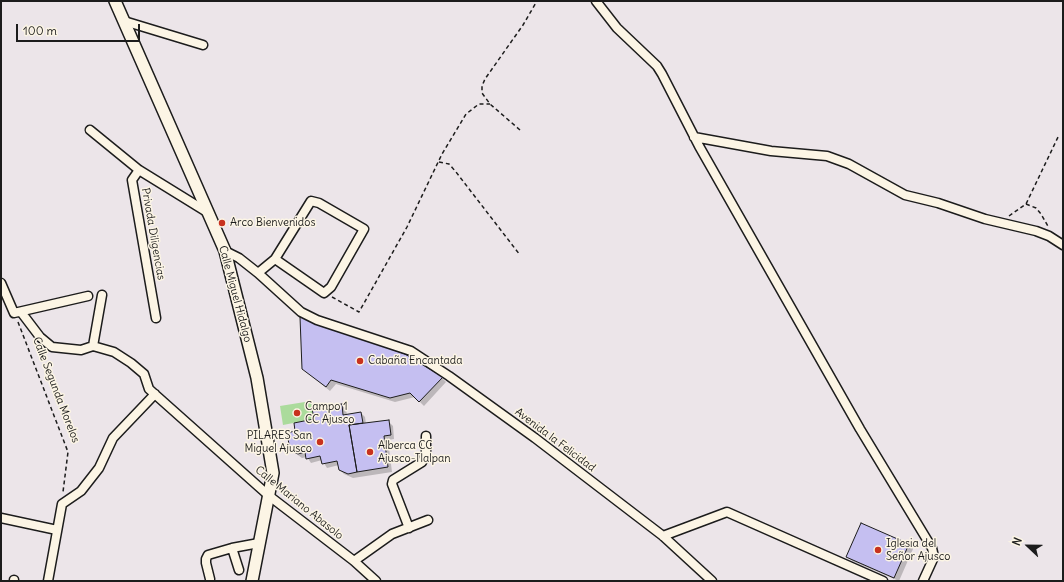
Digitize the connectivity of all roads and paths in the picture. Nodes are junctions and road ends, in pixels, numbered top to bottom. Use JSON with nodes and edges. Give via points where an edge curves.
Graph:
{"nodes":[{"id":1,"x":115,"y":1,"type":"edge"},
{"id":2,"x":537,"y":1,"type":"edge"},
{"id":3,"x":596,"y":1,"type":"edge"},
{"id":4,"x":124,"y":21,"type":"junction"},
{"id":5,"x":204,"y":45,"type":"dead end"},
{"id":6,"x":490,"y":104,"type":"junction"},
{"id":7,"x":90,"y":130,"type":"dead end"},
{"id":8,"x":520,"y":130,"type":"dead end"},
{"id":9,"x":1059,"y":135,"type":"dead end"},
{"id":10,"x":694,"y":137,"type":"junction"},
{"id":11,"x":439,"y":162,"type":"junction"},
{"id":12,"x":139,"y":170,"type":"junction"},
{"id":13,"x":1026,"y":204,"type":"junction"},
{"id":14,"x":207,"y":212,"type":"junction"},
{"id":15,"x":999,"y":222,"type":"junction"},
{"id":16,"x":1054,"y":239,"type":"junction"},
{"id":17,"x":1063,"y":245,"type":"edge"},
{"id":18,"x":225,"y":251,"type":"junction"},
{"id":19,"x":520,"y":255,"type":"dead end"},
{"id":20,"x":276,"y":259,"type":"junction"},
{"id":21,"x":258,"y":273,"type":"junction"},
{"id":22,"x":1,"y":283,"type":"edge"},
{"id":23,"x":324,"y":293,"type":"junction"},
{"id":24,"x":102,"y":295,"type":"dead end"},
{"id":25,"x":88,"y":296,"type":"dead end"},
{"id":26,"x":18,"y":312,"type":"junction"},
{"id":27,"x":156,"y":318,"type":"dead end"},
{"id":28,"x":93,"y":346,"type":"junction"},
{"id":29,"x":155,"y":394,"type":"junction"},
{"id":30,"x":426,"y":436,"type":"dead end"},
{"id":31,"x":268,"y":495,"type":"junction"},
{"id":32,"x":62,"y":504,"type":"junction"},
{"id":33,"x":1,"y":518,"type":"edge"},
{"id":34,"x":428,"y":520,"type":"dead end"},
{"id":35,"x":408,"y":528,"type":"junction"},
{"id":36,"x":56,"y":530,"type":"junction"},
{"id":37,"x":662,"y":536,"type":"junction"},
{"id":38,"x":259,"y":543,"type":"junction"},
{"id":39,"x":232,"y":548,"type":"junction"},
{"id":40,"x":354,"y":560,"type":"junction"},
{"id":41,"x":239,"y":570,"type":"dead end"},
{"id":42,"x":210,"y":579,"type":"dead end"},
{"id":43,"x":48,"y":581,"type":"edge"},
{"id":44,"x":252,"y":581,"type":"edge"},
{"id":45,"x":376,"y":581,"type":"edge"},
{"id":46,"x":712,"y":581,"type":"edge"},
{"id":47,"x":883,"y":581,"type":"edge"},
{"id":48,"x":922,"y":581,"type":"edge"}],
"edges":[{"from":1,"to":4,"type":"main road","name":"Calle Miguel Hidalgo"},
{"from":2,"to":6,"type":"path","via":[[485,79],[482,93]]},
{"from":3,"to":10,"type":"street","via":[[617,28],[657,66]]},
{"from":4,"to":5,"type":"street"},
{"from":4,"to":14,"type":"main road","name":"Calle Miguel Hidalgo"},
{"from":6,"to":8,"type":"path"},
{"from":6,"to":11,"type":"path","via":[[479,104],[466,114]]},
{"from":7,"to":12,"type":"street"},
{"from":9,"to":13,"type":"path"},
{"from":10,"to":15,"type":"street","via":[[771,151],[827,156],[849,164],[905,195]]},
{"from":10,"to":48,"type":"street","via":[[860,429],[932,548],[934,557]]},
{"from":11,"to":19,"type":"path","via":[[449,164],[456,172]]},
{"from":11,"to":23,"type":"path","via":[[360,312]]},
{"from":12,"to":14,"type":"street"},
{"from":12,"to":27,"type":"street","name":"Privada Diligencias","via":[[132,180]]},
{"from":13,"to":15,"type":"path"},
{"from":13,"to":16,"type":"path","via":[[1036,208],[1041,214]]},
{"from":14,"to":18,"type":"main road","name":"Calle Miguel Hidalgo"},
{"from":15,"to":16,"type":"street","via":[[1036,231]]},
{"from":16,"to":17,"type":"street"},
{"from":18,"to":21,"type":"street","name":"Avenida la Felicidad"},
{"from":18,"to":31,"type":"main road","name":"Calle Miguel Hidalgo","via":[[259,385],[273,473]]},
{"from":20,"to":21,"type":"street"},
{"from":20,"to":23,"type":"street"},
{"from":20,"to":23,"type":"street","via":[[311,201],[364,229],[331,287]]},
{"from":21,"to":37,"type":"street","name":"Avenida la Felicidad","via":[[301,312],[317,320],[411,350],[535,438]]},
{"from":22,"to":26,"type":"street"},
{"from":24,"to":28,"type":"street"},
{"from":25,"to":26,"type":"street"},
{"from":26,"to":28,"type":"street","via":[[52,347],[81,350]]},
{"from":26,"to":32,"type":"path","name":"Calle Segunda Morelos","via":[[68,452]]},
{"from":28,"to":29,"type":"street","name":"Calle Mariano Abasolo","via":[[114,352],[144,374],[149,389]]},
{"from":29,"to":31,"type":"street","name":"Calle Mariano Abasolo"},
{"from":29,"to":32,"type":"street","via":[[113,438],[99,468],[81,491]]},
{"from":30,"to":35,"type":"street","via":[[426,454],[422,462],[393,480],[392,484]]},
{"from":31,"to":38,"type":"main road","name":"Calle Miguel Hidalgo"},
{"from":31,"to":40,"type":"street","name":"Calle Mariano Abasolo"},
{"from":32,"to":36,"type":"street"},
{"from":33,"to":36,"type":"street"},
{"from":34,"to":35,"type":"street"},
{"from":35,"to":40,"type":"street","via":[[392,534]]},
{"from":36,"to":43,"type":"street"},
{"from":37,"to":46,"type":"street","name":"Avenida la Felicidad"},
{"from":37,"to":47,"type":"street","via":[[727,512]]},
{"from":38,"to":39,"type":"street"},
{"from":38,"to":44,"type":"main road","name":"Calle Miguel Hidalgo"},
{"from":39,"to":41,"type":"street"},
{"from":39,"to":42,"type":"street","via":[[208,555],[206,563]]},
{"from":40,"to":45,"type":"street","name":"Calle Mariano Abasolo"}]}
